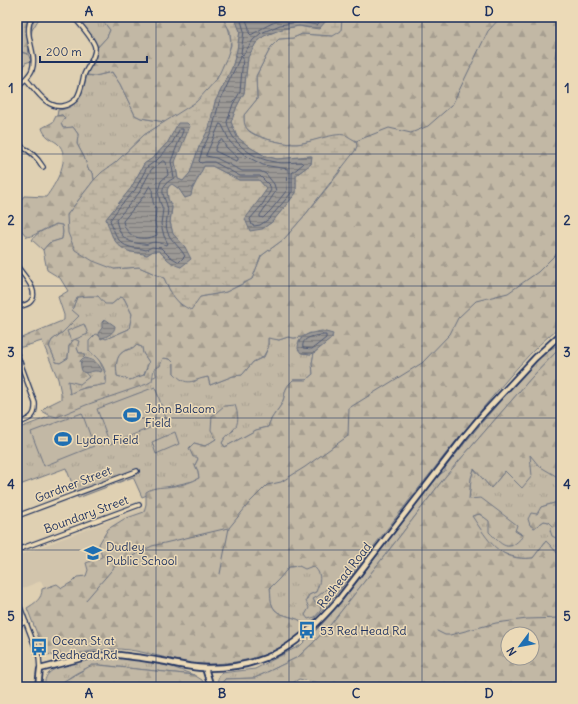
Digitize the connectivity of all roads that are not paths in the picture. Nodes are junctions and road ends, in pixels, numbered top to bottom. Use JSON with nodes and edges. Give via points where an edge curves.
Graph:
{"nodes":[{"id":1,"x":32,"y":17,"type":"edge"},
{"id":2,"x":74,"y":17,"type":"edge"},
{"id":3,"x":26,"y":79,"type":"junction"},
{"id":4,"x":17,"y":87,"type":"edge"},
{"id":5,"x":17,"y":138,"type":"edge"},
{"id":6,"x":22,"y":147,"type":"junction"},
{"id":7,"x":17,"y":153,"type":"edge"},
{"id":8,"x":43,"y":167,"type":"dead end"},
{"id":9,"x":17,"y":266,"type":"edge"},
{"id":10,"x":17,"y":308,"type":"edge"},
{"id":11,"x":561,"y":334,"type":"edge"},
{"id":12,"x":17,"y":354,"type":"edge"},
{"id":13,"x":17,"y":424,"type":"edge"},
{"id":14,"x":137,"y":471,"type":"dead end"},
{"id":15,"x":139,"y":505,"type":"dead end"},
{"id":16,"x":17,"y":516,"type":"edge"},
{"id":17,"x":17,"y":550,"type":"edge"},
{"id":18,"x":17,"y":600,"type":"edge"},
{"id":19,"x":26,"y":622,"type":"junction"},
{"id":20,"x":17,"y":625,"type":"edge"},
{"id":21,"x":205,"y":668,"type":"junction"},
{"id":22,"x":40,"y":669,"type":"junction"},
{"id":23,"x":38,"y":687,"type":"edge"},
{"id":24,"x":211,"y":687,"type":"edge"}],
"edges":[{"from":1,"to":3,"type":"street","via":[[28,23],[28,32],[34,57],[32,70]]},
{"from":2,"to":3,"type":"street","via":[[92,40],[95,50],[76,99],[66,106],[54,106]]},
{"from":3,"to":4,"type":"street"},
{"from":5,"to":6,"type":"street"},
{"from":6,"to":7,"type":"street"},
{"from":6,"to":8,"type":"street"},
{"from":9,"to":10,"type":"street","via":[[34,292],[32,300]]},
{"from":11,"to":21,"type":"main road","name":"Redhead Road","via":[[484,412],[318,624],[297,642],[274,655],[241,665]]},
{"from":12,"to":13,"type":"street","via":[[36,403],[36,410],[32,417]]},
{"from":14,"to":16,"type":"street","name":"Gardner Street"},
{"from":15,"to":17,"type":"street","name":"Boundary Street"},
{"from":18,"to":19,"type":"street"},
{"from":19,"to":20,"type":"street"},
{"from":19,"to":22,"type":"street","via":[[39,657]]},
{"from":21,"to":22,"type":"main road","name":"Redhead Road","via":[[108,655],[86,657]]},
{"from":21,"to":24,"type":"main road"},
{"from":22,"to":23,"type":"main road"}]}
